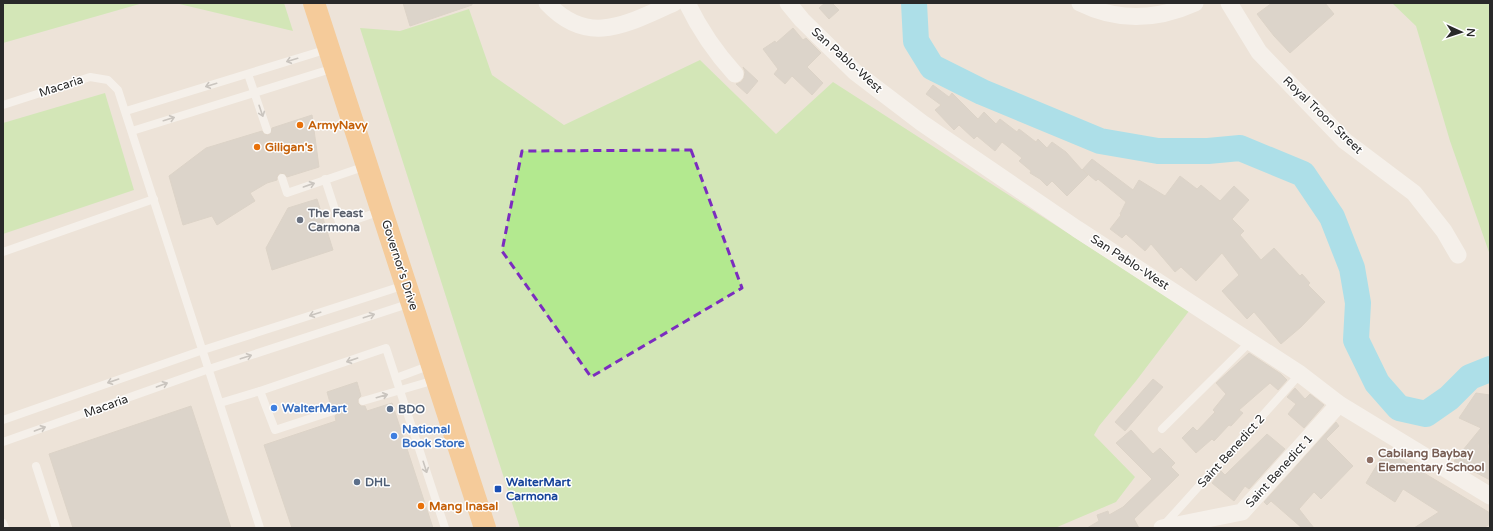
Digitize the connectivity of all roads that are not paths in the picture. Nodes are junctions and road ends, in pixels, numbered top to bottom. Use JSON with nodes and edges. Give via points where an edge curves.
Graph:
{"nodes":[{"id":1,"x":314,"y":3,"type":"edge"},
{"id":2,"x":547,"y":3,"type":"edge"},
{"id":3,"x":674,"y":3,"type":"edge"},
{"id":4,"x":687,"y":3,"type":"edge"},
{"id":5,"x":788,"y":3,"type":"edge"},
{"id":6,"x":1080,"y":3,"type":"edge"},
{"id":7,"x":1195,"y":3,"type":"edge"},
{"id":8,"x":1229,"y":3,"type":"edge"},
{"id":9,"x":332,"y":58,"type":"junction"},
{"id":10,"x":248,"y":74,"type":"junction"},
{"id":11,"x":735,"y":74,"type":"dead end"},
{"id":12,"x":254,"y":93,"type":"junction"},
{"id":13,"x":3,"y":105,"type":"edge"},
{"id":14,"x":126,"y":111,"type":"junction"},
{"id":15,"x":267,"y":130,"type":"dead end"},
{"id":16,"x":132,"y":131,"type":"junction"},
{"id":17,"x":367,"y":165,"type":"junction"},
{"id":18,"x":282,"y":178,"type":"dead end"},
{"id":19,"x":325,"y":179,"type":"junction"},
{"id":20,"x":154,"y":200,"type":"junction"},
{"id":21,"x":382,"y":211,"type":"junction"},
{"id":22,"x":3,"y":252,"type":"edge"},
{"id":23,"x":1458,"y":255,"type":"dead end"},
{"id":24,"x":409,"y":294,"type":"junction"},
{"id":25,"x":1250,"y":342,"type":"junction"},
{"id":26,"x":203,"y":350,"type":"junction"},
{"id":27,"x":208,"y":369,"type":"junction"},
{"id":28,"x":434,"y":372,"type":"junction"},
{"id":29,"x":1300,"y":374,"type":"junction"},
{"id":30,"x":396,"y":378,"type":"junction"},
{"id":31,"x":400,"y":390,"type":"junction"},
{"id":32,"x":260,"y":391,"type":"junction"},
{"id":33,"x":363,"y":401,"type":"dead end"},
{"id":34,"x":220,"y":403,"type":"junction"},
{"id":35,"x":1339,"y":404,"type":"junction"},
{"id":36,"x":333,"y":411,"type":"dead end"},
{"id":37,"x":3,"y":420,"type":"edge"},
{"id":38,"x":1162,"y":429,"type":"dead end"},
{"id":39,"x":3,"y":442,"type":"edge"},
{"id":40,"x":36,"y":466,"type":"dead end"},
{"id":41,"x":1490,"y":496,"type":"edge"},
{"id":42,"x":3,"y":523,"type":"edge"},
{"id":43,"x":5,"y":528,"type":"edge"},
{"id":44,"x":56,"y":528,"type":"edge"},
{"id":45,"x":260,"y":528,"type":"edge"},
{"id":46,"x":445,"y":528,"type":"edge"},
{"id":47,"x":485,"y":528,"type":"edge"},
{"id":48,"x":1162,"y":528,"type":"edge"}],
"edges":[{"from":1,"to":9,"type":"highway","name":"Governor's Drive"},
{"from":2,"to":3,"type":"street","via":[[554,11],[573,22],[589,28],[608,29],[627,24]]},
{"from":4,"to":11,"type":"street","via":[[709,43]]},
{"from":5,"to":25,"type":"street","name":"San Pablo-West","via":[[856,72],[922,123],[1077,229]]},
{"from":6,"to":7,"type":"street","via":[[1105,13],[1129,17],[1153,17]]},
{"from":8,"to":23,"type":"street","name":"Royal Troon Street","via":[[1259,52],[1346,140],[1414,193],[1444,231]]},
{"from":9,"to":10,"type":"lane","one_way":true},
{"from":9,"to":12,"type":"lane"},
{"from":9,"to":17,"type":"highway","name":"Governor's Drive"},
{"from":10,"to":12,"type":"lane"},
{"from":10,"to":14,"type":"lane","one_way":true},
{"from":12,"to":15,"type":"lane","one_way":true},
{"from":16,"to":12,"type":"lane","one_way":true},
{"from":13,"to":14,"type":"lane","name":"Macaria","via":[[90,77],[108,80],[118,90]]},
{"from":14,"to":16,"type":"lane","name":"Macaria"},
{"from":16,"to":20,"type":"lane"},
{"from":17,"to":19,"type":"lane"},
{"from":17,"to":21,"type":"highway","name":"Governor's Drive"},
{"from":18,"to":19,"type":"lane","one_way":true,"via":[[287,193]]},
{"from":19,"to":21,"type":"lane","via":[[340,224]]},
{"from":20,"to":22,"type":"lane"},
{"from":20,"to":26,"type":"lane"},
{"from":21,"to":24,"type":"highway","name":"Governor's Drive"},
{"from":24,"to":26,"type":"lane","one_way":true},
{"from":27,"to":24,"type":"lane","name":"Macaria","one_way":true},
{"from":24,"to":28,"type":"highway","name":"Governor's Drive"},
{"from":25,"to":29,"type":"street","name":"San Pablo-West"},
{"from":25,"to":38,"type":"lane"},
{"from":26,"to":27,"type":"lane"},
{"from":26,"to":37,"type":"lane","one_way":true},
{"from":27,"to":34,"type":"lane"},
{"from":39,"to":27,"type":"lane","name":"Macaria","one_way":true},
{"from":28,"to":30,"type":"lane"},
{"from":28,"to":31,"type":"lane"},
{"from":28,"to":47,"type":"highway","name":"Governor's Drive"},
{"from":29,"to":35,"type":"street","name":"San Pablo-West"},
{"from":29,"to":48,"type":"lane","name":"Saint Benedict 2"},
{"from":30,"to":31,"type":"lane"},
{"from":30,"to":32,"type":"lane","one_way":true,"via":[[386,348]]},
{"from":33,"to":31,"type":"lane","one_way":true},
{"from":31,"to":46,"type":"lane","one_way":true},
{"from":32,"to":34,"type":"lane"},
{"from":32,"to":36,"type":"lane","via":[[275,430]]},
{"from":34,"to":45,"type":"lane"},
{"from":35,"to":41,"type":"street","name":"San Pablo-West"},
{"from":35,"to":48,"type":"street","name":"Saint Benedict 1","via":[[1242,512]]},
{"from":40,"to":44,"type":"lane"},
{"from":42,"to":43,"type":"lane"}]}
